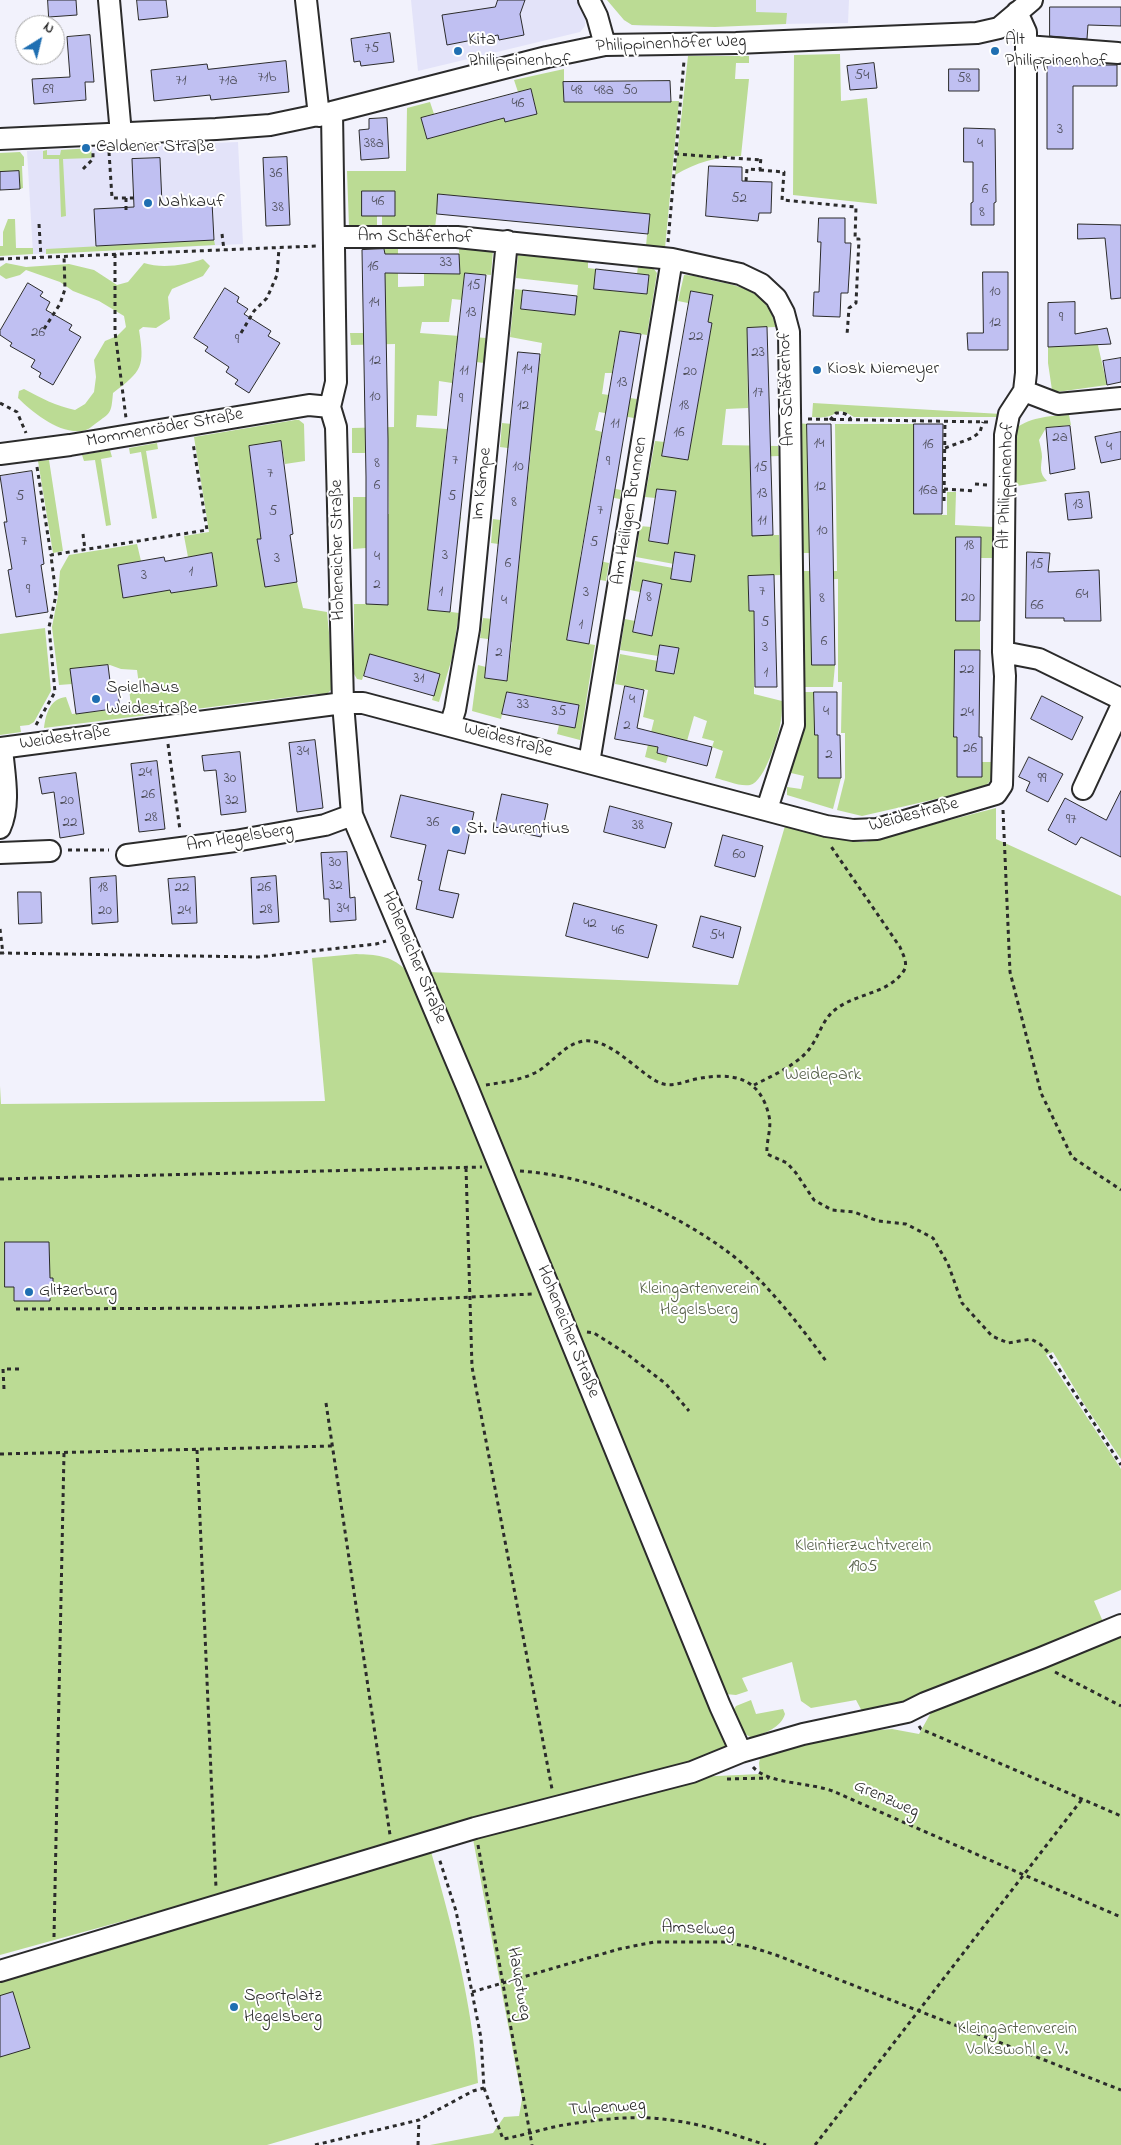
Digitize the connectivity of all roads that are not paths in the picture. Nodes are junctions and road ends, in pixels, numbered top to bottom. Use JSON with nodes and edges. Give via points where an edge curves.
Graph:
{"nodes":[{"id":1,"x":109,"y":0,"type":"edge"},
{"id":2,"x":306,"y":0,"type":"edge"},
{"id":3,"x":589,"y":0,"type":"edge"},
{"id":4,"x":1025,"y":6,"type":"edge"},
{"id":5,"x":605,"y":45,"type":"junction"},
{"id":6,"x":1026,"y":46,"type":"junction"},
{"id":7,"x":1118,"y":53,"type":"dead end"},
{"id":8,"x":326,"y":114,"type":"junction"},
{"id":9,"x":115,"y":134,"type":"junction"},
{"id":10,"x":0,"y":138,"type":"edge"},
{"id":11,"x":335,"y":241,"type":"junction"},
{"id":12,"x":507,"y":241,"type":"junction"},
{"id":13,"x":672,"y":259,"type":"junction"},
{"id":14,"x":1024,"y":391,"type":"junction"},
{"id":15,"x":1121,"y":398,"type":"edge"},
{"id":16,"x":330,"y":407,"type":"junction"},
{"id":17,"x":0,"y":454,"type":"edge"},
{"id":18,"x":1003,"y":652,"type":"junction"},
{"id":19,"x":1121,"y":699,"type":"edge"},
{"id":20,"x":343,"y":703,"type":"junction"},
{"id":21,"x":1121,"y":707,"type":"edge"},
{"id":22,"x":450,"y":726,"type":"junction"},
{"id":23,"x":1,"y":748,"type":"edge"},
{"id":24,"x":589,"y":763,"type":"junction"},
{"id":25,"x":1002,"y":785,"type":"joint"},
{"id":26,"x":1083,"y":789,"type":"dead end"},
{"id":27,"x":767,"y":809,"type":"junction"},
{"id":28,"x":352,"y":815,"type":"junction"},
{"id":29,"x":0,"y":828,"type":"edge"},
{"id":30,"x":50,"y":851,"type":"road end"},
{"id":31,"x":0,"y":853,"type":"edge"},
{"id":32,"x":127,"y":855,"type":"road end"},
{"id":33,"x":1121,"y":1625,"type":"edge"},
{"id":34,"x":741,"y":1752,"type":"junction"},
{"id":35,"x":0,"y":1971,"type":"edge"}],
"edges":[{"from":1,"to":9,"type":"street"},
{"from":2,"to":8,"type":"street"},
{"from":3,"to":5,"type":"street","via":[[598,16]]},
{"from":4,"to":5,"type":"street","name":"Philippinenhöfer Weg","via":[[999,28],[977,34]]},
{"from":4,"to":6,"type":"street","name":"Alt Philippinenhof"},
{"from":5,"to":8,"type":"street","name":"Philippinenhöfer Weg","via":[[547,56]]},
{"from":6,"to":7,"type":"street"},
{"from":6,"to":14,"type":"street","name":"Alt Philippinenhof"},
{"from":8,"to":9,"type":"street","name":"Philippinenhöfer Weg","via":[[270,125]]},
{"from":8,"to":11,"type":"street","name":"Hoheneicher Straße"},
{"from":9,"to":10,"type":"street","name":"Philippinenhöfer Weg"},
{"from":11,"to":12,"type":"street","name":"Am Schäferhof","via":[[457,237]]},
{"from":11,"to":16,"type":"street","name":"Hoheneicher Straße","via":[[336,382]]},
{"from":12,"to":13,"type":"street","name":"Am Schäferhof"},
{"from":12,"to":22,"type":"street","name":"Im Kampe","via":[[470,629]]},
{"from":13,"to":24,"type":"street","name":"Am Heiligen Brunnen"},
{"from":13,"to":27,"type":"street","name":"Am Schäferhof","via":[[740,274],[761,284],[776,298],[789,332],[794,725]]},
{"from":14,"to":15,"type":"street","via":[[1058,404]]},
{"from":14,"to":18,"type":"street","name":"Alt Philippinenhof","via":[[1009,414],[1005,435]]},
{"from":16,"to":17,"type":"street","name":"Mommenröder Straße","via":[[309,405]]},
{"from":16,"to":20,"type":"street","name":"Hoheneicher Straße","via":[[336,427]]},
{"from":18,"to":19,"type":"street","via":[[1039,659]]},
{"from":18,"to":25,"type":"street","name":"Alt Philippinenhof"},
{"from":20,"to":22,"type":"street","name":"Weidestraße","via":[[363,703]]},
{"from":20,"to":23,"type":"street","name":"Weidestraße"},
{"from":20,"to":28,"type":"street","name":"Hoheneicher Straße"},
{"from":21,"to":26,"type":"street"},
{"from":22,"to":24,"type":"street","name":"Weidestraße"},
{"from":23,"to":29,"type":"street","via":[[6,800]]},
{"from":24,"to":27,"type":"street","name":"Weidestraße"},
{"from":25,"to":27,"type":"street","name":"Weidestraße","via":[[996,794],[877,829],[826,826]]},
{"from":28,"to":32,"type":"street","name":"Am Hegelsberg","via":[[325,825]]},
{"from":28,"to":34,"type":"street","name":"Hoheneicher Straße"},
{"from":30,"to":31,"type":"street"},
{"from":33,"to":34,"type":"street","via":[[907,1712],[803,1734]]},
{"from":34,"to":35,"type":"street","via":[[692,1772],[475,1828]]}]}
